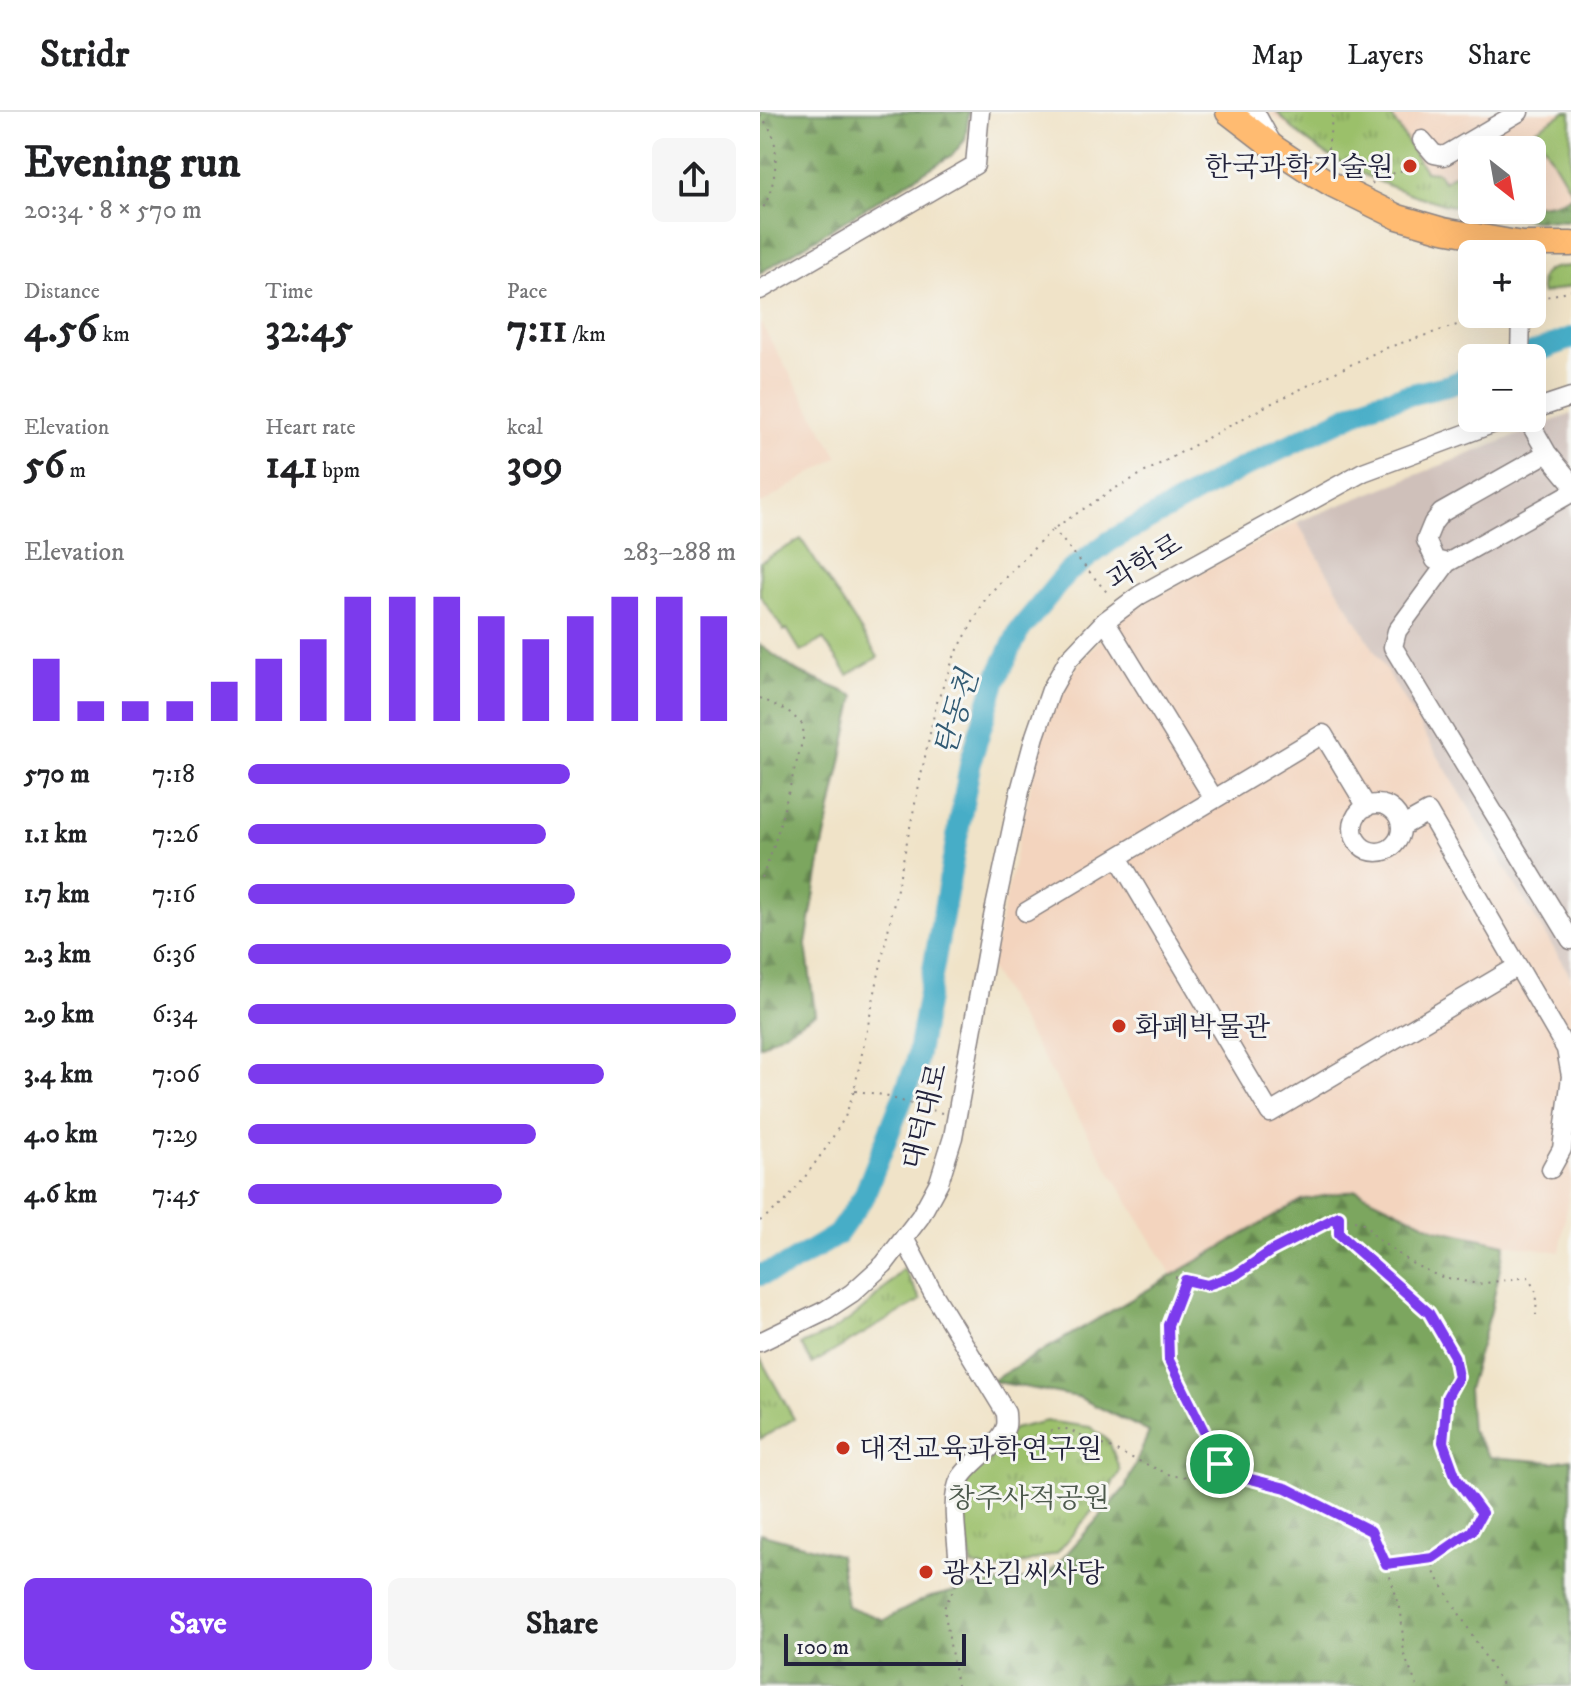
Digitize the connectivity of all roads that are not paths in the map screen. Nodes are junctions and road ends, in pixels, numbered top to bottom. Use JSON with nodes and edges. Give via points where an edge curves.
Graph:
{"nodes":[{"id":1,"x":980,"y":112,"type":"edge"},
{"id":2,"x":1228,"y":112,"type":"edge"},
{"id":3,"x":1255,"y":112,"type":"edge"},
{"id":4,"x":1519,"y":112,"type":"edge"},
{"id":5,"x":1428,"y":147,"type":"road end"},
{"id":6,"x":1276,"y":149,"type":"junction"},
{"id":7,"x":1485,"y":240,"type":"edge"},
{"id":8,"x":1571,"y":244,"type":"edge"},
{"id":9,"x":1546,"y":247,"type":"edge"},
{"id":10,"x":760,"y":290,"type":"edge"},
{"id":11,"x":1571,"y":397,"type":"edge"},
{"id":12,"x":1546,"y":405,"type":"edge"},
{"id":13,"x":1470,"y":432,"type":"edge"},
{"id":14,"x":1535,"y":432,"type":"edge"},
{"id":15,"x":1547,"y":453,"type":"junction"},
{"id":16,"x":1571,"y":482,"type":"edge"},
{"id":17,"x":1571,"y":493,"type":"edge"},
{"id":18,"x":1447,"y":563,"type":"junction"},
{"id":19,"x":1105,"y":621,"type":"junction"},
{"id":20,"x":1214,"y":799,"type":"junction"},
{"id":21,"x":1367,"y":807,"type":"junction"},
{"id":22,"x":1401,"y":827,"type":"junction"},
{"id":23,"x":1118,"y":857,"type":"junction"},
{"id":24,"x":1026,"y":912,"type":"dead end"},
{"id":25,"x":1571,"y":940,"type":"edge"},
{"id":26,"x":1518,"y":966,"type":"junction"},
{"id":27,"x":978,"y":1010,"type":"joint"},
{"id":28,"x":1551,"y":1169,"type":"dead end"},
{"id":29,"x":904,"y":1238,"type":"junction"},
{"id":30,"x":760,"y":1342,"type":"edge"},
{"id":31,"x":958,"y":1555,"type":"road end"}],
"edges":[{"from":1,"to":10,"type":"street","via":[[975,165]]},
{"from":2,"to":6,"type":"main road"},
{"from":3,"to":6,"type":"street"},
{"from":4,"to":5,"type":"street","via":[[1444,156]]},
{"from":6,"to":7,"type":"main road","via":[[1398,217]]},
{"from":8,"to":9,"type":"main road"},
{"from":11,"to":12,"type":"street"},
{"from":13,"to":19,"type":"street","name":"과학로","via":[[1363,472],[1140,595]]},
{"from":14,"to":15,"type":"street"},
{"from":15,"to":16,"type":"street"},
{"from":15,"to":18,"type":"street","via":[[1441,513],[1426,540],[1435,560]]},
{"from":17,"to":18,"type":"street"},
{"from":18,"to":25,"type":"street","via":[[1397,631],[1393,647]]},
{"from":19,"to":20,"type":"street"},
{"from":19,"to":27,"type":"street","name":"과학로","via":[[1068,660],[1035,736],[993,917]]},
{"from":20,"to":21,"type":"street","via":[[1323,734]]},
{"from":20,"to":23,"type":"street"},
{"from":21,"to":22,"type":"street","via":[[1392,809]]},
{"from":21,"to":22,"type":"street","via":[[1353,829],[1366,849],[1390,848]]},
{"from":22,"to":26,"type":"street","via":[[1428,812]]},
{"from":23,"to":24,"type":"street"},
{"from":23,"to":26,"type":"street","via":[[1270,1113]]},
{"from":26,"to":28,"type":"street","via":[[1566,1049],[1571,1076],[1562,1149]]},
{"from":27,"to":29,"type":"street","name":"대덕대로","via":[[939,1182]]},
{"from":29,"to":30,"type":"street","name":"대덕대로","via":[[852,1293]]},
{"from":29,"to":31,"type":"street","via":[[1006,1413],[1006,1426],[992,1447],[959,1480]]}]}
